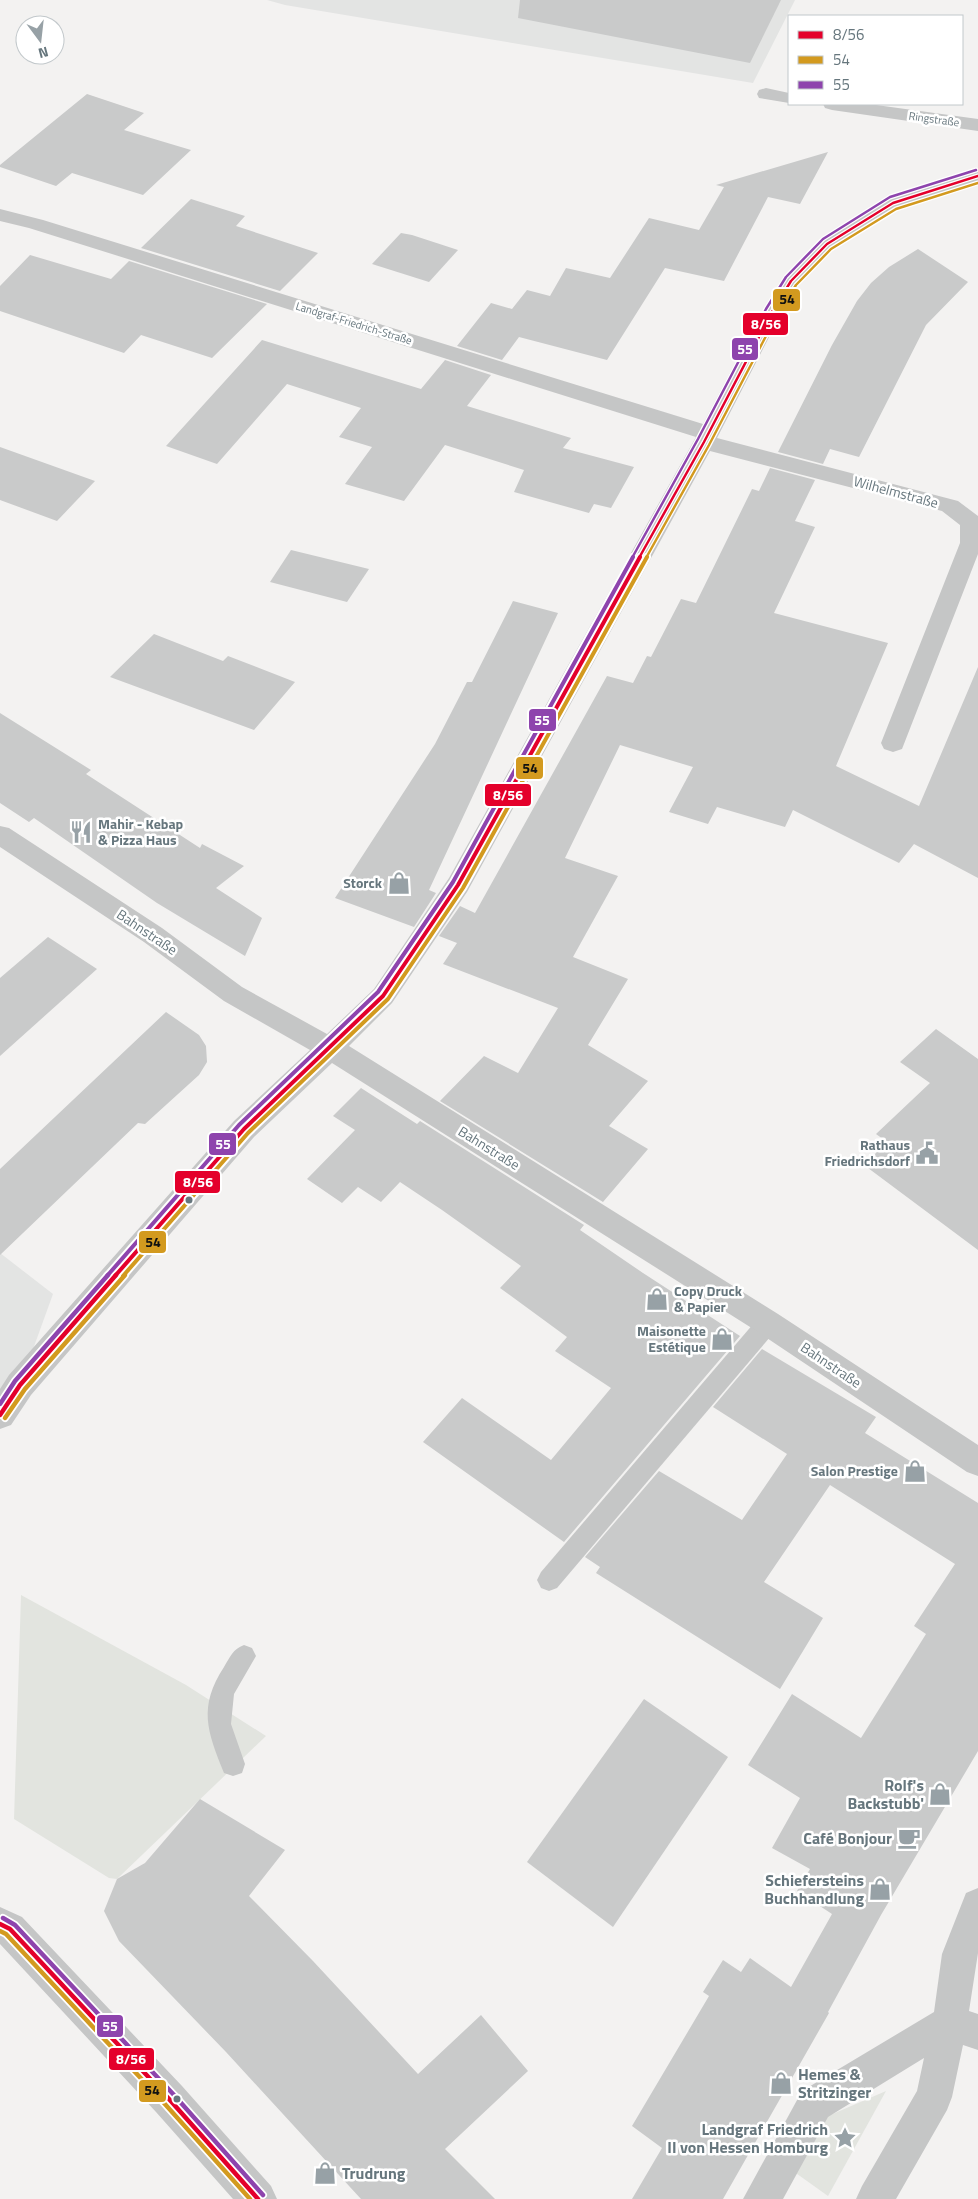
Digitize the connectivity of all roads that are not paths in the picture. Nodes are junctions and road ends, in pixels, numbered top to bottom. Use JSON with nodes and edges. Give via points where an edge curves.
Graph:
{"nodes":[{"id":1,"x":766,"y":94,"type":"dead end"},
{"id":2,"x":788,"y":98,"type":"edge"},
{"id":3,"x":839,"y":105,"type":"edge"},
{"id":4,"x":978,"y":125,"type":"edge"},
{"id":5,"x":978,"y":176,"type":"edge"},
{"id":6,"x":0,"y":215,"type":"edge"},
{"id":7,"x":706,"y":438,"type":"junction"},
{"id":8,"x":893,"y":743,"type":"dead end"},
{"id":9,"x":0,"y":835,"type":"edge"},
{"id":10,"x":330,"y":1048,"type":"junction"},
{"id":11,"x":768,"y":1323,"type":"junction"},
{"id":12,"x":0,"y":1415,"type":"edge"},
{"id":13,"x":978,"y":1462,"type":"edge"},
{"id":14,"x":549,"y":1580,"type":"dead end"},
{"id":15,"x":244,"y":1656,"type":"dead end"},
{"id":16,"x":232,"y":1764,"type":"dead end"},
{"id":17,"x":978,"y":1905,"type":"edge"},
{"id":18,"x":0,"y":1924,"type":"edge"},
{"id":19,"x":964,"y":2027,"type":"edge"},
{"id":20,"x":258,"y":2199,"type":"edge"},
{"id":21,"x":762,"y":2199,"type":"edge"},
{"id":22,"x":875,"y":2199,"type":"edge"}],
"edges":[{"from":1,"to":2,"type":"street"},
{"from":3,"to":4,"type":"street","name":"Ringstraße"},
{"from":5,"to":7,"type":"street","via":[[893,204],[827,244],[791,281]]},
{"from":6,"to":7,"type":"street","name":"Landgraf-Friedrich-Straße"},
{"from":7,"to":8,"type":"street","name":"Wilhelmstraße","via":[[950,506],[971,522],[971,543]]},
{"from":7,"to":10,"type":"street","via":[[458,885],[383,996]]},
{"from":9,"to":10,"type":"street","name":"Bahnstraße","via":[[153,935],[233,994]]},
{"from":10,"to":11,"type":"street","name":"Bahnstraße"},
{"from":10,"to":12,"type":"street","via":[[244,1129],[20,1385]]},
{"from":11,"to":13,"type":"street","name":"Bahnstraße"},
{"from":11,"to":14,"type":"lane"},
{"from":15,"to":16,"type":"lane","via":[[222,1691],[219,1724]]},
{"from":17,"to":19,"type":"street","via":[[960,1954]]},
{"from":18,"to":20,"type":"street","via":[[10,1929]]},
{"from":19,"to":21,"type":"street","via":[[815,2104]]},
{"from":19,"to":22,"type":"street","via":[[934,2097]]}]}
